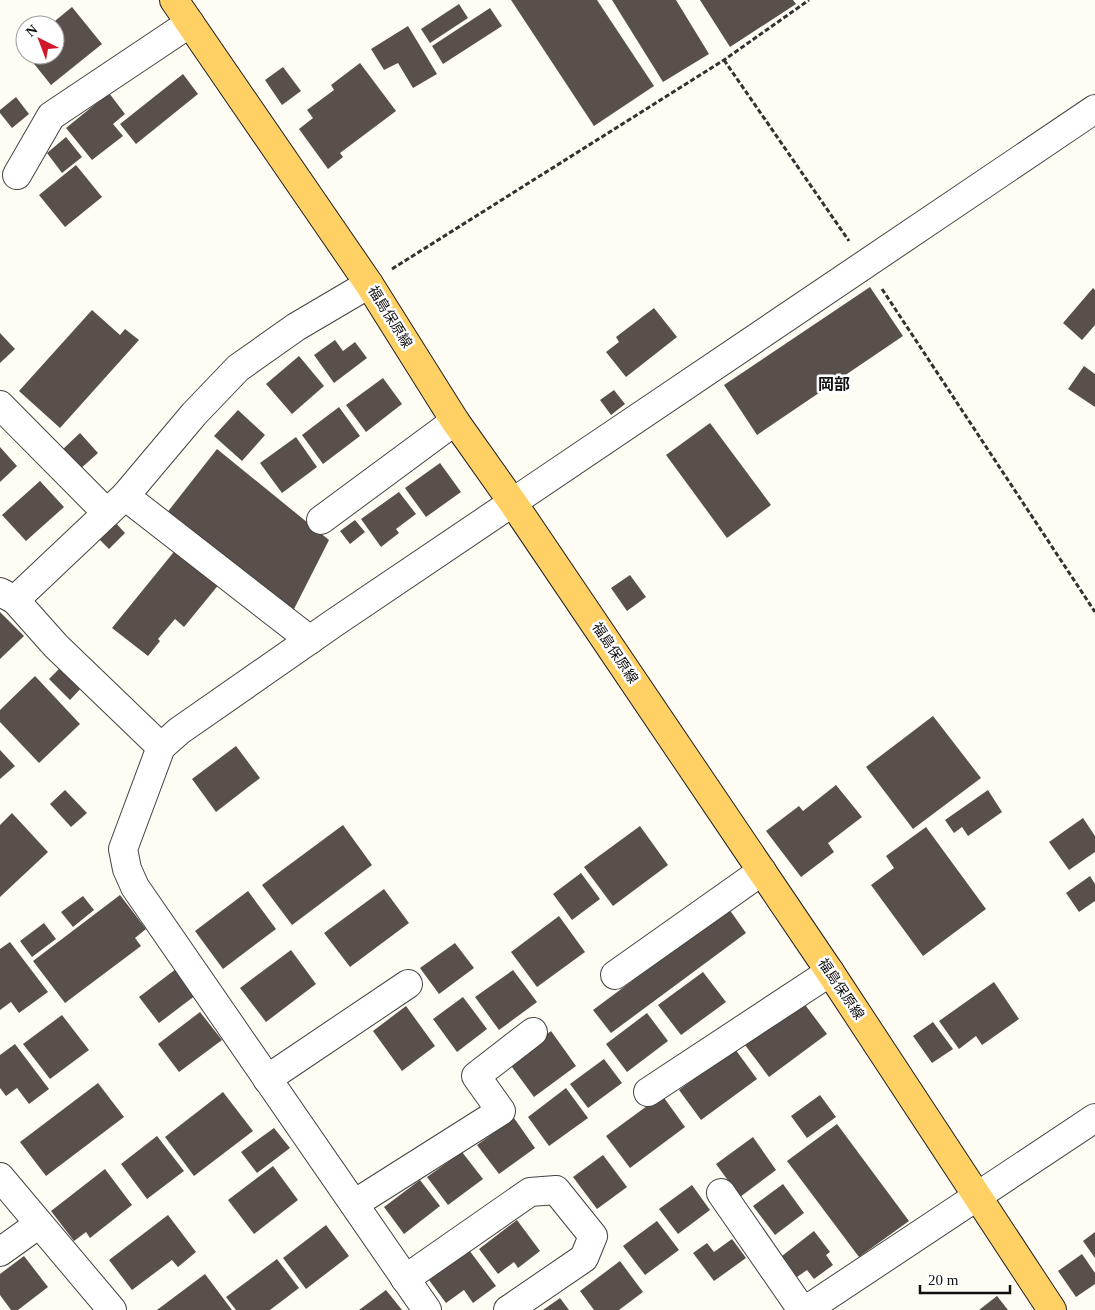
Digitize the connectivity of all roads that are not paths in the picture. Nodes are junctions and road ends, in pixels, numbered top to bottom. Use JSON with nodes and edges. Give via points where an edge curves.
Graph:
{"nodes":[{"id":1,"x":174,"y":0,"type":"edge"},
{"id":2,"x":190,"y":23,"type":"junction"},
{"id":3,"x":1095,"y":109,"type":"edge"},
{"id":4,"x":17,"y":175,"type":"dead end"},
{"id":5,"x":369,"y":284,"type":"junction"},
{"id":6,"x":0,"y":405,"type":"edge"},
{"id":7,"x":455,"y":421,"type":"junction"},
{"id":8,"x":513,"y":503,"type":"junction"},
{"id":9,"x":116,"y":505,"type":"junction"},
{"id":10,"x":321,"y":520,"type":"dead end"},
{"id":11,"x":8,"y":596,"type":"edge"},
{"id":12,"x":310,"y":640,"type":"junction"},
{"id":13,"x":160,"y":747,"type":"junction"},
{"id":14,"x":762,"y":871,"type":"junction"},
{"id":15,"x":830,"y":972,"type":"junction"},
{"id":16,"x":615,"y":975,"type":"dead end"},
{"id":17,"x":408,"y":984,"type":"dead end"},
{"id":18,"x":534,"y":1032,"type":"dead end"},
{"id":19,"x":267,"y":1079,"type":"junction"},
{"id":20,"x":648,"y":1092,"type":"dead end"},
{"id":21,"x":1095,"y":1118,"type":"edge"},
{"id":22,"x":0,"y":1177,"type":"edge"},
{"id":23,"x":721,"y":1193,"type":"dead end"},
{"id":24,"x":978,"y":1196,"type":"junction"},
{"id":25,"x":354,"y":1204,"type":"junction"},
{"id":26,"x":39,"y":1224,"type":"junction"},
{"id":27,"x":0,"y":1252,"type":"edge"},
{"id":28,"x":405,"y":1279,"type":"junction"},
{"id":29,"x":840,"y":1301,"type":"edge"},
{"id":30,"x":112,"y":1310,"type":"edge"},
{"id":31,"x":427,"y":1310,"type":"edge"},
{"id":32,"x":508,"y":1310,"type":"edge"},
{"id":33,"x":802,"y":1310,"type":"edge"},
{"id":34,"x":806,"y":1310,"type":"edge"},
{"id":35,"x":1052,"y":1310,"type":"edge"}],
"edges":[{"from":1,"to":2,"type":"main road","name":"福島保原線"},
{"from":2,"to":4,"type":"street","via":[[51,116]]},
{"from":2,"to":5,"type":"main road","name":"福島保原線"},
{"from":3,"to":8,"type":"street"},
{"from":5,"to":7,"type":"main road","name":"福島保原線"},
{"from":5,"to":9,"type":"street","via":[[296,327],[238,368]]},
{"from":6,"to":9,"type":"street"},
{"from":7,"to":8,"type":"main road","name":"福島保原線"},
{"from":7,"to":10,"type":"street"},
{"from":8,"to":12,"type":"street"},
{"from":8,"to":14,"type":"main road","name":"福島保原線"},
{"from":9,"to":11,"type":"street"},
{"from":9,"to":12,"type":"street"},
{"from":11,"to":13,"type":"street"},
{"from":12,"to":13,"type":"street"},
{"from":13,"to":19,"type":"street","via":[[123,849],[126,869]]},
{"from":14,"to":15,"type":"main road","name":"福島保原線"},
{"from":14,"to":16,"type":"street"},
{"from":15,"to":20,"type":"street"},
{"from":15,"to":24,"type":"main road","name":"福島保原線"},
{"from":17,"to":19,"type":"street"},
{"from":18,"to":25,"type":"street","via":[[476,1076],[500,1111]]},
{"from":19,"to":25,"type":"street"},
{"from":21,"to":24,"type":"street"},
{"from":22,"to":26,"type":"street"},
{"from":23,"to":33,"type":"street"},
{"from":24,"to":29,"type":"street"},
{"from":24,"to":35,"type":"main road","name":"福島保原線"},
{"from":25,"to":28,"type":"street"},
{"from":26,"to":27,"type":"street"},
{"from":26,"to":30,"type":"street"},
{"from":28,"to":31,"type":"street"},
{"from":28,"to":32,"type":"street","via":[[530,1192],[556,1190],[593,1236],[584,1258]]},
{"from":29,"to":34,"type":"street"}]}
